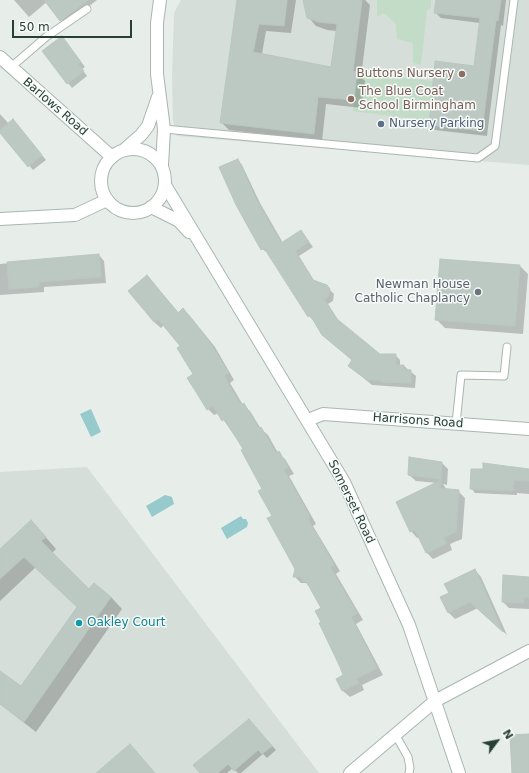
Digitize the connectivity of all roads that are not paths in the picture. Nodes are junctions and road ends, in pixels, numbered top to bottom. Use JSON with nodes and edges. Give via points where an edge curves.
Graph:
{"nodes":[{"id":1,"x":160,"y":0,"type":"edge"},
{"id":2,"x":514,"y":0,"type":"edge"},
{"id":3,"x":87,"y":9,"type":"dead end"},
{"id":4,"x":0,"y":57,"type":"edge"},
{"id":5,"x":10,"y":68,"type":"junction"},
{"id":6,"x":158,"y":96,"type":"junction"},
{"id":7,"x":164,"y":130,"type":"junction"},
{"id":8,"x":125,"y":149,"type":"junction"},
{"id":9,"x":112,"y":157,"type":"junction"},
{"id":10,"x":162,"y":165,"type":"junction"},
{"id":11,"x":165,"y":185,"type":"junction"},
{"id":12,"x":107,"y":200,"type":"junction"},
{"id":13,"x":151,"y":208,"type":"junction"},
{"id":14,"x":0,"y":218,"type":"edge"},
{"id":15,"x":205,"y":249,"type":"junction"},
{"id":16,"x":507,"y":347,"type":"dead end"},
{"id":17,"x":308,"y":420,"type":"junction"},
{"id":18,"x":456,"y":424,"type":"junction"},
{"id":19,"x":529,"y":429,"type":"edge"},
{"id":20,"x":529,"y":651,"type":"edge"},
{"id":21,"x":435,"y":700,"type":"junction"},
{"id":22,"x":395,"y":734,"type":"junction"},
{"id":23,"x":350,"y":773,"type":"edge"},
{"id":24,"x":409,"y":773,"type":"edge"},
{"id":25,"x":459,"y":773,"type":"edge"}],
"edges":[{"from":1,"to":6,"type":"street","via":[[156,23]]},
{"from":2,"to":7,"type":"lane","via":[[495,146],[478,158]]},
{"from":3,"to":5,"type":"lane","via":[[46,37]]},
{"from":4,"to":5,"type":"street","name":"Barlows Road"},
{"from":5,"to":9,"type":"street","name":"Barlows Road"},
{"from":6,"to":7,"type":"street"},
{"from":6,"to":8,"type":"street","via":[[148,126]]},
{"from":7,"to":10,"type":"street"},
{"from":8,"to":9,"type":"street"},
{"from":8,"to":10,"type":"street","via":[[145,150]]},
{"from":9,"to":12,"type":"street","via":[[102,174],[103,193]]},
{"from":10,"to":11,"type":"street"},
{"from":11,"to":13,"type":"street","via":[[161,198]]},
{"from":11,"to":15,"type":"street","name":"Somerset Road"},
{"from":12,"to":13,"type":"street","via":[[130,213]]},
{"from":12,"to":14,"type":"street","via":[[75,215]]},
{"from":13,"to":15,"type":"street","name":"Somerset Road","via":[[178,221]]},
{"from":15,"to":17,"type":"street","name":"Somerset Road"},
{"from":16,"to":18,"type":"lane","via":[[504,376],[461,375]]},
{"from":17,"to":18,"type":"street","name":"Harrisons Road","via":[[323,414]]},
{"from":17,"to":21,"type":"street","name":"Somerset Road","via":[[344,482],[409,625]]},
{"from":18,"to":19,"type":"street","name":"Harrisons Road"},
{"from":20,"to":21,"type":"street"},
{"from":21,"to":22,"type":"street"},
{"from":21,"to":25,"type":"street","name":"Somerset Road"},
{"from":22,"to":23,"type":"street"},
{"from":22,"to":24,"type":"lane","via":[[408,758]]}]}
